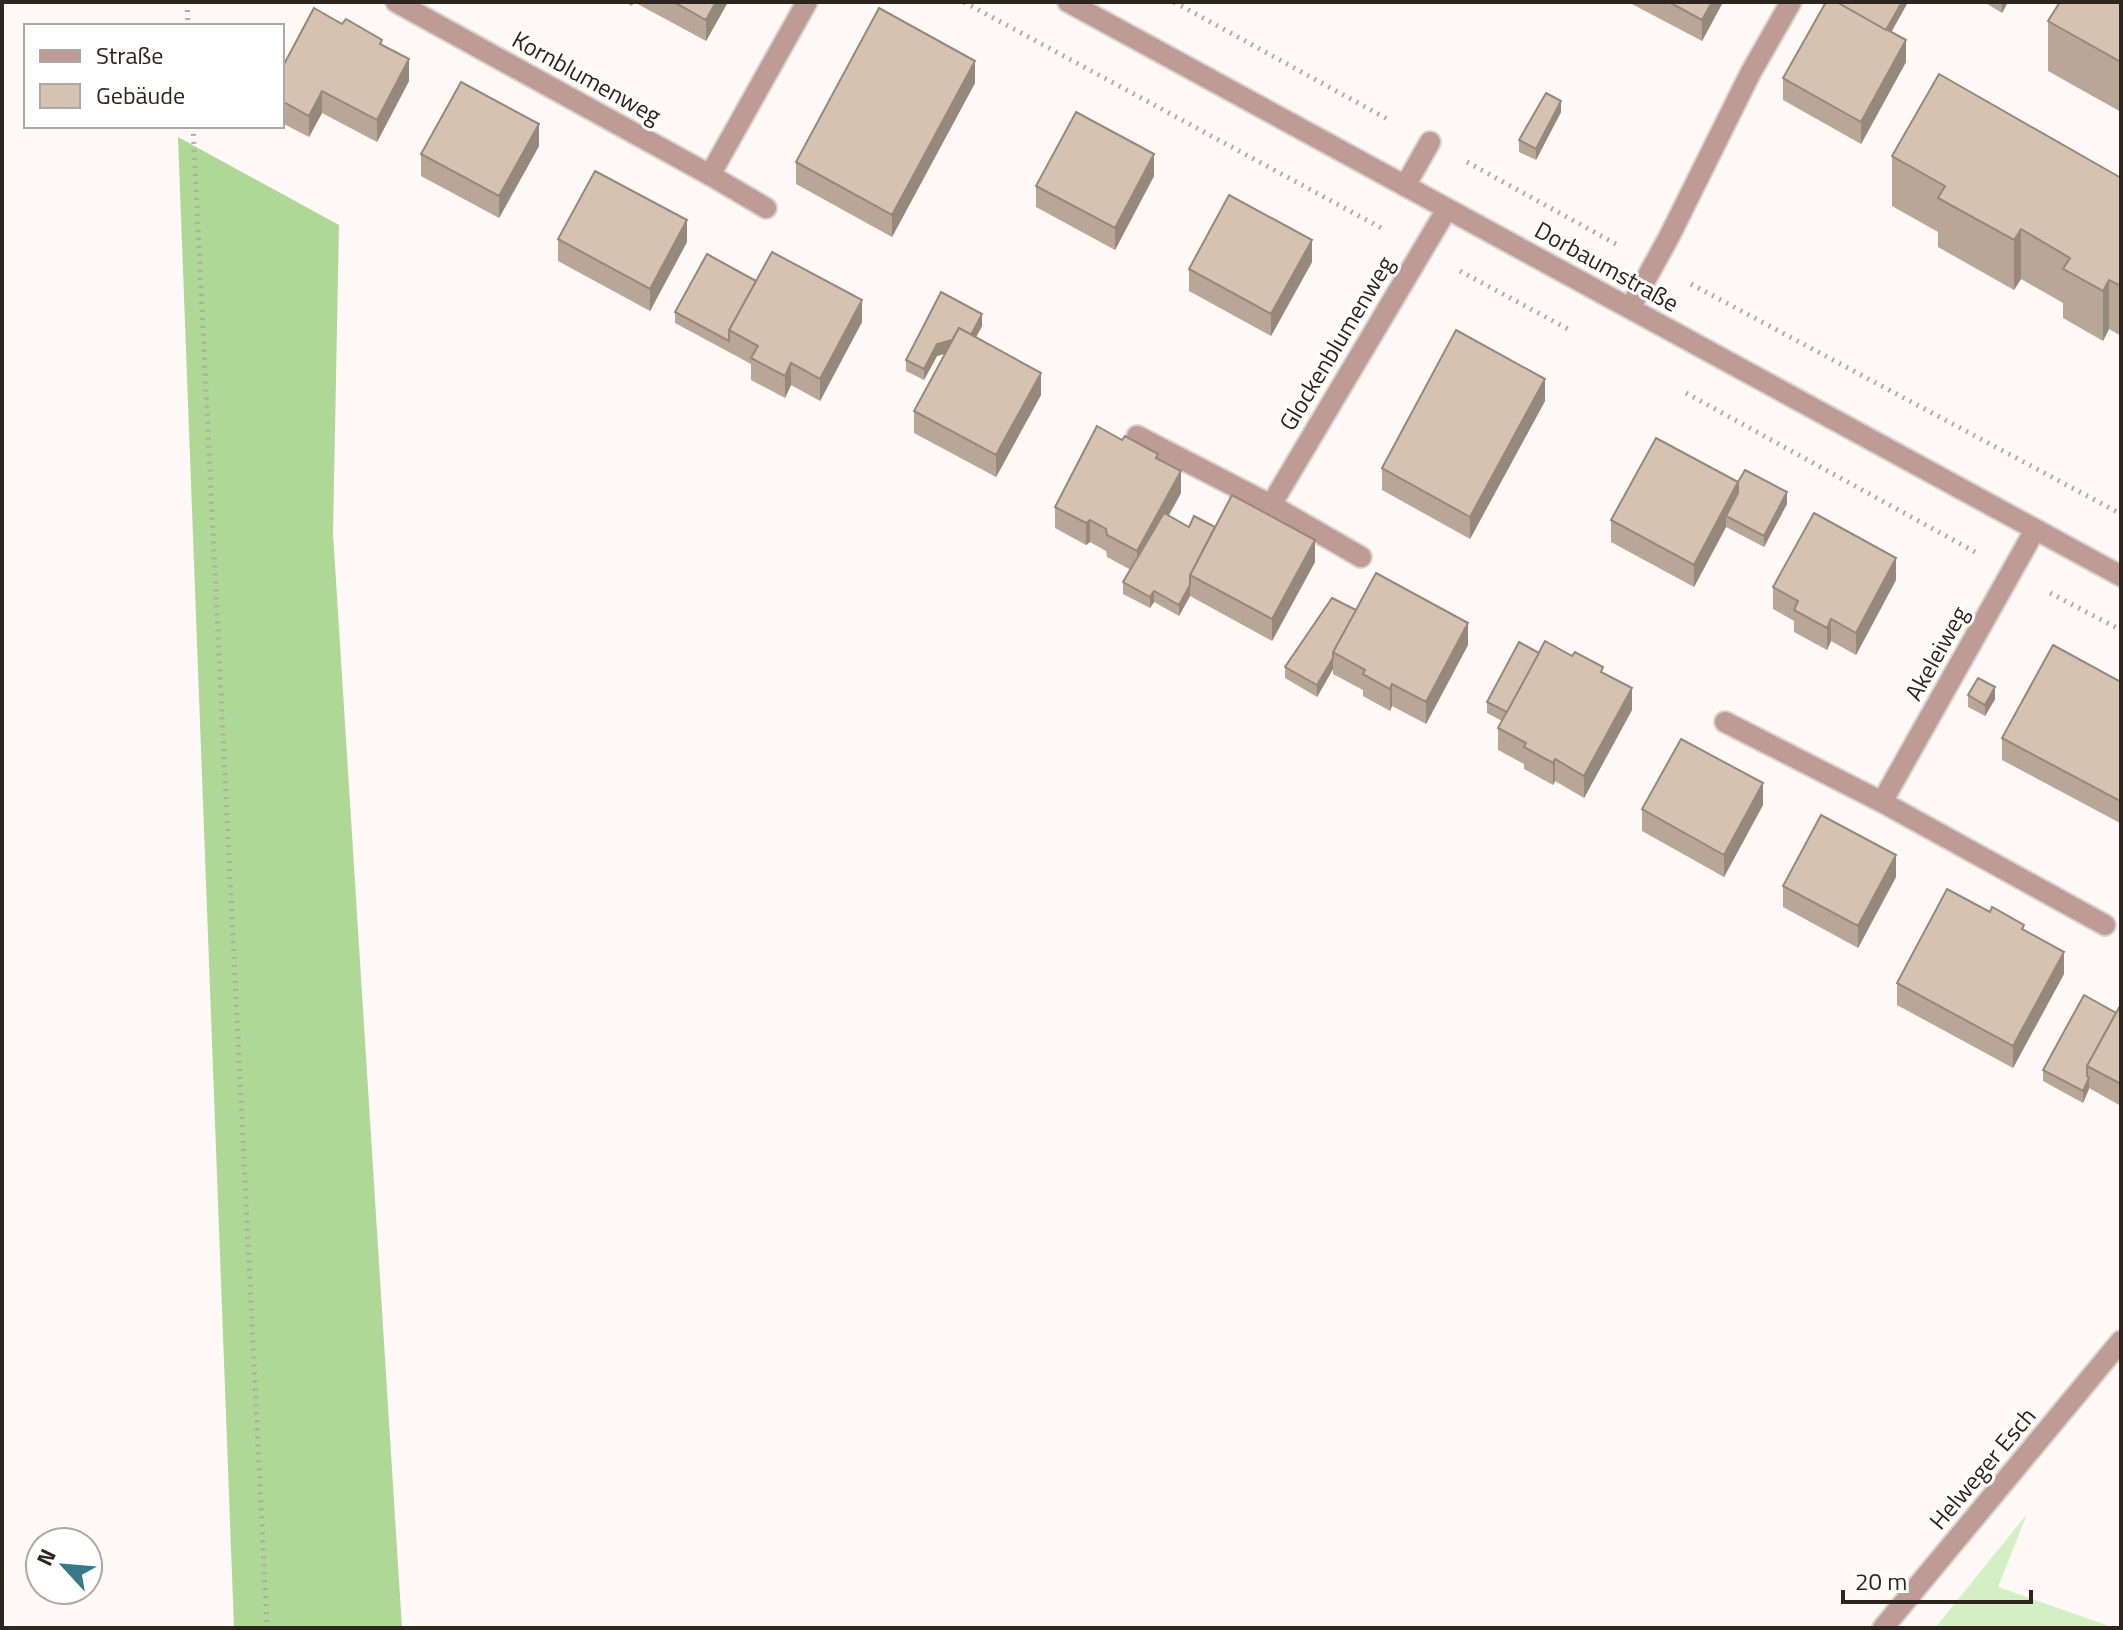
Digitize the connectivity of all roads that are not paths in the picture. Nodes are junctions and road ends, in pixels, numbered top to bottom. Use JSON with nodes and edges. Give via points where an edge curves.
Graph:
{"nodes":[{"id":1,"x":396,"y":2,"type":"edge"},
{"id":2,"x":807,"y":2,"type":"edge"},
{"id":3,"x":1068,"y":2,"type":"edge"},
{"id":4,"x":1791,"y":2,"type":"edge"},
{"id":5,"x":1430,"y":142,"type":"dead end"},
{"id":6,"x":710,"y":175,"type":"junction"},
{"id":7,"x":1405,"y":186,"type":"junction"},
{"id":8,"x":766,"y":208,"type":"dead end"},
{"id":9,"x":1447,"y":209,"type":"junction"},
{"id":10,"x":1630,"y":308,"type":"junction"},
{"id":11,"x":1137,"y":436,"type":"dead end"},
{"id":12,"x":1271,"y":505,"type":"junction"},
{"id":13,"x":2035,"y":530,"type":"junction"},
{"id":14,"x":1361,"y":557,"type":"dead end"},
{"id":15,"x":2121,"y":576,"type":"edge"},
{"id":16,"x":1725,"y":722,"type":"dead end"},
{"id":17,"x":1882,"y":802,"type":"junction"},
{"id":18,"x":2105,"y":925,"type":"dead end"},
{"id":19,"x":2121,"y":1341,"type":"edge"},
{"id":20,"x":1883,"y":1628,"type":"edge"}],
"edges":[{"from":1,"to":6,"type":"street","name":"Kornblumenweg"},
{"from":2,"to":6,"type":"street"},
{"from":3,"to":7,"type":"street","name":"Dorbaumstraße"},
{"from":4,"to":10,"type":"street"},
{"from":5,"to":7,"type":"street"},
{"from":6,"to":8,"type":"street","name":"Kornblumenweg"},
{"from":7,"to":9,"type":"street","name":"Dorbaumstraße"},
{"from":9,"to":10,"type":"street","name":"Dorbaumstraße"},
{"from":9,"to":12,"type":"street","name":"Glockenblumenweg"},
{"from":10,"to":13,"type":"street","name":"Dorbaumstraße"},
{"from":11,"to":12,"type":"street"},
{"from":12,"to":14,"type":"street"},
{"from":13,"to":15,"type":"street","name":"Dorbaumstraße"},
{"from":13,"to":17,"type":"street","name":"Akeleiweg"},
{"from":16,"to":17,"type":"street"},
{"from":17,"to":18,"type":"street"},
{"from":19,"to":20,"type":"street","name":"Helweger Esch"}]}
